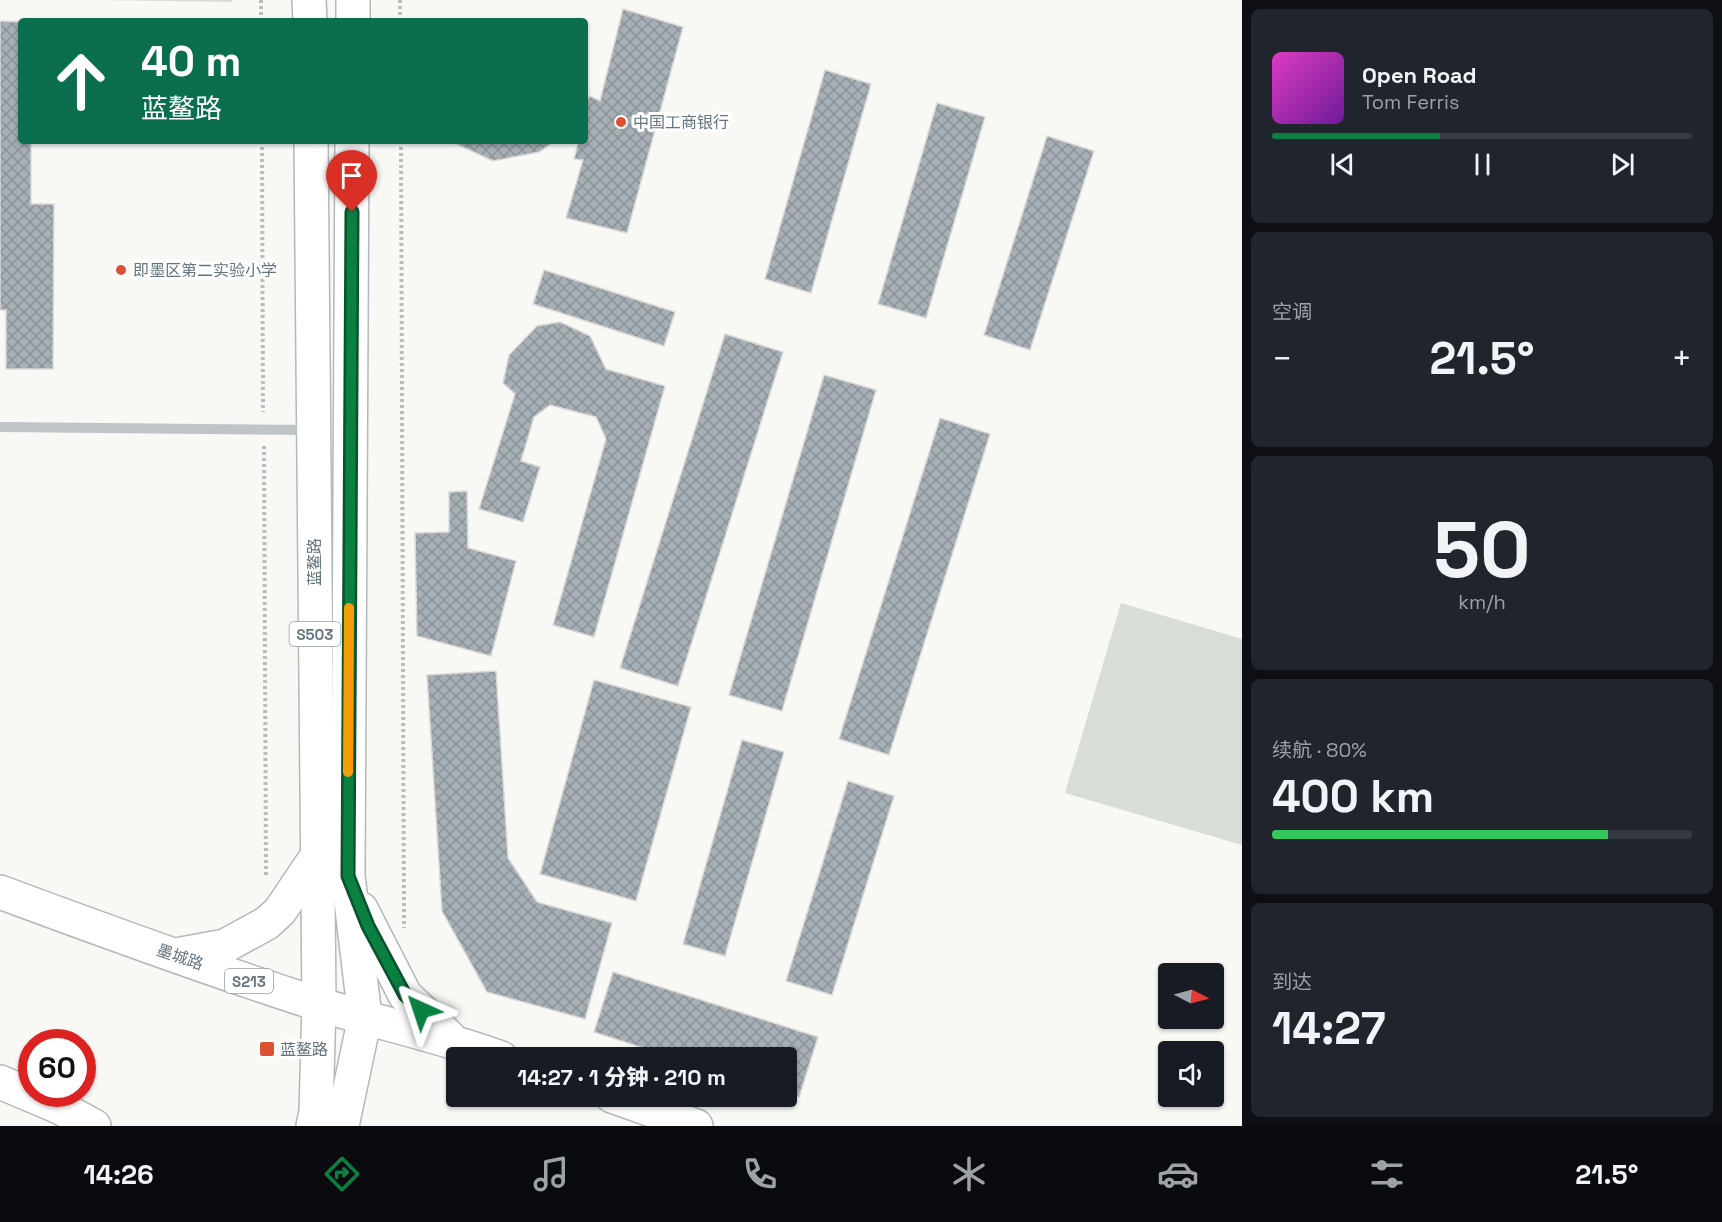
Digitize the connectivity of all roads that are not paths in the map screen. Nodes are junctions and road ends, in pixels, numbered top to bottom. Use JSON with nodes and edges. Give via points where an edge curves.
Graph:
{"nodes":[{"id":1,"x":309,"y":0,"type":"edge"},
{"id":2,"x":353,"y":0,"type":"edge"},
{"id":3,"x":310,"y":18,"type":"edge"},
{"id":4,"x":353,"y":18,"type":"edge"},
{"id":5,"x":311,"y":144,"type":"edge"},
{"id":6,"x":352,"y":144,"type":"edge"},
{"id":7,"x":0,"y":427,"type":"edge"},
{"id":8,"x":313,"y":430,"type":"junction"},
{"id":9,"x":317,"y":856,"type":"junction"},
{"id":10,"x":348,"y":876,"type":"junction"},
{"id":11,"x":0,"y":892,"type":"edge"},
{"id":12,"x":173,"y":955,"type":"junction"},
{"id":13,"x":319,"y":1004,"type":"junction"},
{"id":14,"x":365,"y":1017,"type":"junction"},
{"id":15,"x":453,"y":1041,"type":"junction"},
{"id":16,"x":470,"y":1047,"type":"edge"},
{"id":17,"x":0,"y":1082,"type":"edge"},
{"id":18,"x":643,"y":1107,"type":"edge"},
{"id":19,"x":69,"y":1117,"type":"edge"},
{"id":20,"x":94,"y":1126,"type":"edge"},
{"id":21,"x":313,"y":1126,"type":"edge"},
{"id":22,"x":342,"y":1126,"type":"edge"},
{"id":23,"x":696,"y":1126,"type":"edge"}],
"edges":[{"from":1,"to":3,"type":"main road"},
{"from":2,"to":4,"type":"main road"},
{"from":5,"to":8,"type":"main road","name":"蓝鳌路","number":"S503"},
{"from":6,"to":10,"type":"main road","number":"S503"},
{"from":7,"to":8,"type":"lane"},
{"from":8,"to":9,"type":"main road","name":"蓝鳌路","number":"S503"},
{"from":9,"to":12,"type":"main road","via":[[280,911],[267,923],[225,946]]},
{"from":9,"to":13,"type":"main road","name":"蓝鳌路","number":"S503"},
{"from":10,"to":14,"type":"main road","number":"S503"},
{"from":10,"to":15,"type":"main road","via":[[368,926],[405,995]]},
{"from":11,"to":12,"type":"main road","name":"墨城路","number":"S213"},
{"from":12,"to":13,"type":"main road","name":"墨城路","number":"S213"},
{"from":13,"to":14,"type":"main road","name":"墨城路","number":"S213"},
{"from":13,"to":21,"type":"main road","name":"蓝鳌路","number":"S503"},
{"from":14,"to":15,"type":"main road","name":"墨城路","number":"S213"},
{"from":14,"to":22,"type":"main road","number":"S503"},
{"from":15,"to":16,"type":"main road","name":"墨城路","number":"S213"},
{"from":17,"to":19,"type":"main road"},
{"from":18,"to":23,"type":"main road"},
{"from":19,"to":20,"type":"main road"}]}
